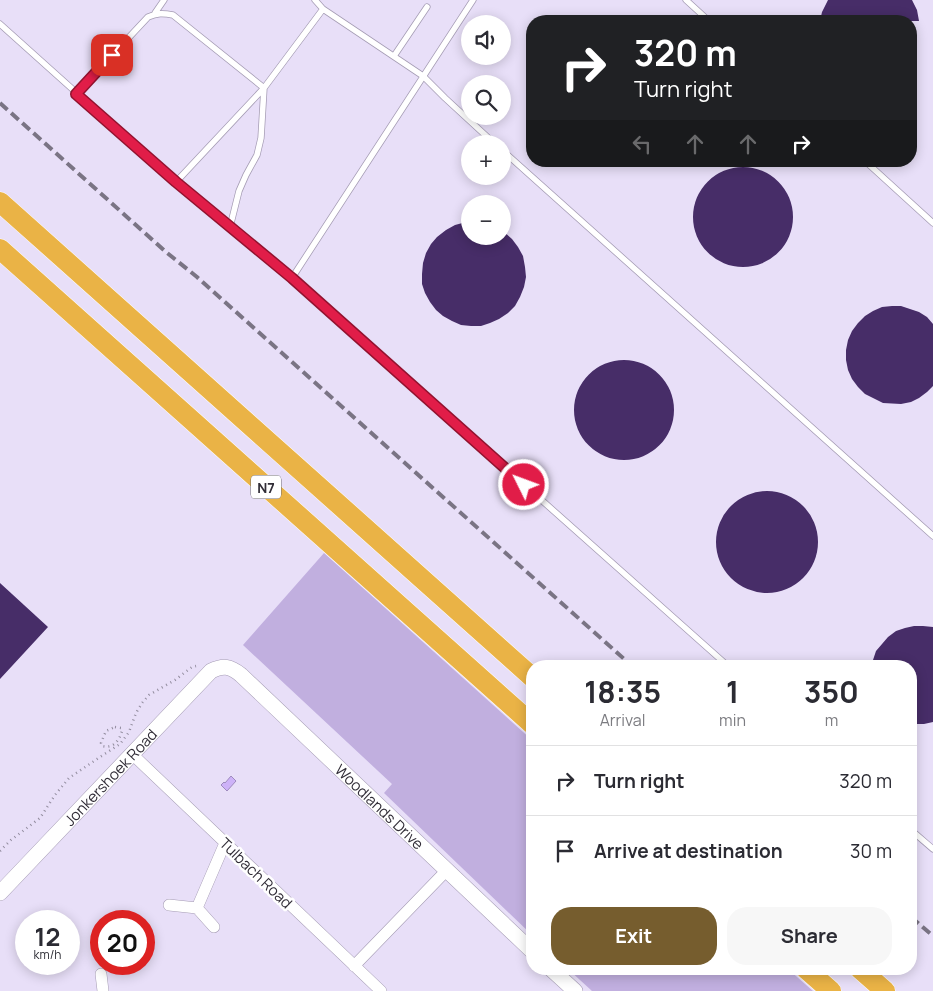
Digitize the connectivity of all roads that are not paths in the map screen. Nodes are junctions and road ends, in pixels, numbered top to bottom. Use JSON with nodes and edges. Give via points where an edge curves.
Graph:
{"nodes":[{"id":1,"x":164,"y":0,"type":"edge"},
{"id":2,"x":315,"y":0,"type":"edge"},
{"id":3,"x":473,"y":0,"type":"edge"},
{"id":4,"x":686,"y":0,"type":"edge"},
{"id":5,"x":427,"y":7,"type":"dead end"},
{"id":6,"x":323,"y":10,"type":"junction"},
{"id":7,"x":155,"y":13,"type":"junction"},
{"id":8,"x":702,"y":15,"type":"edge"},
{"id":9,"x":0,"y":24,"type":"edge"},
{"id":10,"x":394,"y":56,"type":"junction"},
{"id":11,"x":423,"y":76,"type":"junction"},
{"id":12,"x":264,"y":88,"type":"junction"},
{"id":13,"x":76,"y":94,"type":"junction"},
{"id":14,"x":485,"y":135,"type":"edge"},
{"id":15,"x":511,"y":158,"type":"edge"},
{"id":16,"x":872,"y":167,"type":"edge"},
{"id":17,"x":176,"y":182,"type":"junction"},
{"id":18,"x":0,"y":202,"type":"edge"},
{"id":19,"x":933,"y":223,"type":"edge"},
{"id":20,"x":230,"y":227,"type":"junction"},
{"id":21,"x":0,"y":249,"type":"edge"},
{"id":22,"x":292,"y":278,"type":"junction"},
{"id":23,"x":933,"y":536,"type":"edge"},
{"id":24,"x":721,"y":660,"type":"edge"},
{"id":25,"x":224,"y":667,"type":"joint"},
{"id":26,"x":526,"y":672,"type":"edge"},
{"id":27,"x":526,"y":719,"type":"edge"},
{"id":28,"x":132,"y":754,"type":"junction"},
{"id":29,"x":917,"y":835,"type":"edge"},
{"id":30,"x":225,"y":843,"type":"junction"},
{"id":31,"x":933,"y":849,"type":"edge"},
{"id":32,"x":447,"y":870,"type":"junction"},
{"id":33,"x":0,"y":893,"type":"edge"},
{"id":34,"x":169,"y":905,"type":"dead end"},
{"id":35,"x":197,"y":908,"type":"junction"},
{"id":36,"x":214,"y":926,"type":"dead end"},
{"id":37,"x":526,"y":945,"type":"edge"},
{"id":38,"x":354,"y":966,"type":"junction"},
{"id":39,"x":101,"y":975,"type":"edge"},
{"id":40,"x":558,"y":975,"type":"edge"},
{"id":41,"x":813,"y":975,"type":"edge"},
{"id":42,"x":867,"y":975,"type":"edge"},
{"id":43,"x":103,"y":991,"type":"edge"},
{"id":44,"x":381,"y":991,"type":"edge"},
{"id":45,"x":575,"y":991,"type":"edge"},
{"id":46,"x":831,"y":991,"type":"edge"},
{"id":47,"x":885,"y":991,"type":"edge"}],
"edges":[{"from":1,"to":7,"type":"lane"},
{"from":2,"to":6,"type":"lane"},
{"from":3,"to":11,"type":"lane"},
{"from":4,"to":8,"type":"lane"},
{"from":5,"to":10,"type":"lane"},
{"from":6,"to":10,"type":"lane"},
{"from":6,"to":12,"type":"lane"},
{"from":7,"to":12,"type":"lane","via":[[173,15]]},
{"from":7,"to":13,"type":"lane"},
{"from":9,"to":13,"type":"lane"},
{"from":10,"to":11,"type":"lane"},
{"from":11,"to":14,"type":"lane"},
{"from":11,"to":22,"type":"lane"},
{"from":12,"to":17,"type":"lane"},
{"from":12,"to":20,"type":"lane","via":[[257,155],[246,175]]},
{"from":13,"to":17,"type":"lane"},
{"from":15,"to":23,"type":"lane"},
{"from":16,"to":19,"type":"lane"},
{"from":17,"to":20,"type":"lane"},
{"from":18,"to":26,"type":"highway","number":"N7"},
{"from":20,"to":22,"type":"lane"},
{"from":21,"to":27,"type":"highway","number":"N7"},
{"from":22,"to":24,"type":"lane"},
{"from":25,"to":28,"type":"street","name":"Jonkershoek Road","via":[[211,671]]},
{"from":25,"to":32,"type":"street","name":"Woodlands Drive","via":[[234,668]]},
{"from":28,"to":30,"type":"street","name":"Tulbach Road"},
{"from":28,"to":33,"type":"street","name":"Jonkershoek Road"},
{"from":29,"to":31,"type":"lane"},
{"from":30,"to":35,"type":"street"},
{"from":30,"to":38,"type":"street","name":"Tulbach Road"},
{"from":32,"to":37,"type":"street","name":"Woodlands Drive"},
{"from":32,"to":38,"type":"street"},
{"from":34,"to":35,"type":"street"},
{"from":35,"to":36,"type":"street"},
{"from":38,"to":44,"type":"street","name":"Tulbach Road"},
{"from":39,"to":43,"type":"street"},
{"from":40,"to":45,"type":"street"},
{"from":41,"to":46,"type":"highway"},
{"from":42,"to":47,"type":"highway"}]}
